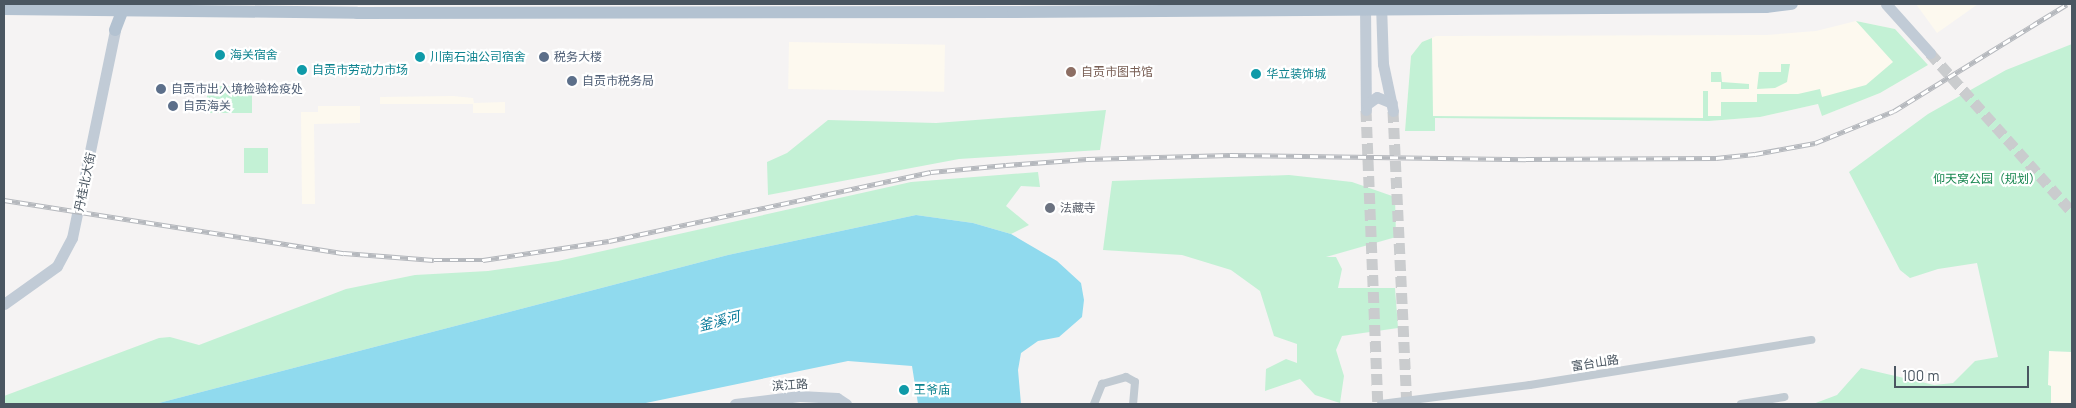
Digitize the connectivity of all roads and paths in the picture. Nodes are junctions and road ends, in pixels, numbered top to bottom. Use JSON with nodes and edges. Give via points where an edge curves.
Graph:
{"nodes":[{"id":1,"x":1792,"y":4,"type":"edge"},
{"id":2,"x":1886,"y":4,"type":"edge"},
{"id":3,"x":1382,"y":6,"type":"edge"},
{"id":4,"x":119,"y":7,"type":"edge"},
{"id":5,"x":1365,"y":7,"type":"edge"},
{"id":6,"x":1018,"y":8,"type":"edge"},
{"id":7,"x":4,"y":9,"type":"edge"},
{"id":8,"x":115,"y":30,"type":"joint"},
{"id":9,"x":1930,"y":53,"type":"tunnel mouth"},
{"id":10,"x":4,"y":304,"type":"edge"},
{"id":11,"x":1811,"y":340,"type":"dead end"},
{"id":12,"x":1784,"y":397,"type":"dead end"},
{"id":13,"x":735,"y":404,"type":"edge"},
{"id":14,"x":792,"y":404,"type":"edge"},
{"id":15,"x":812,"y":404,"type":"edge"},
{"id":16,"x":846,"y":404,"type":"edge"},
{"id":17,"x":1094,"y":404,"type":"edge"},
{"id":18,"x":1133,"y":404,"type":"edge"},
{"id":19,"x":1381,"y":404,"type":"edge"},
{"id":20,"x":1741,"y":404,"type":"edge"}],
"edges":[{"from":1,"to":3,"type":"main road","via":[[1766,7]]},
{"from":2,"to":9,"type":"main road"},
{"from":3,"to":5,"type":"main road"},
{"from":3,"to":5,"type":"main road","via":[[1383,64],[1392,107],[1377,97],[1366,107]]},
{"from":4,"to":6,"type":"main road","via":[[357,13]]},
{"from":4,"to":7,"type":"main road"},
{"from":4,"to":8,"type":"main road","name":"丹桂北大街"},
{"from":5,"to":6,"type":"main road"},
{"from":8,"to":10,"type":"main road","name":"丹桂北大街","via":[[72,238],[57,266]]},
{"from":11,"to":19,"type":"street","name":"富台山路","via":[[1530,385]]},
{"from":12,"to":20,"type":"street"},
{"from":13,"to":16,"type":"main road","name":"滨江路","via":[[800,396],[837,398]]},
{"from":14,"to":15,"type":"main road","name":"滨江路"},
{"from":17,"to":18,"type":"street","via":[[1102,384],[1126,377],[1135,382]]}]}
